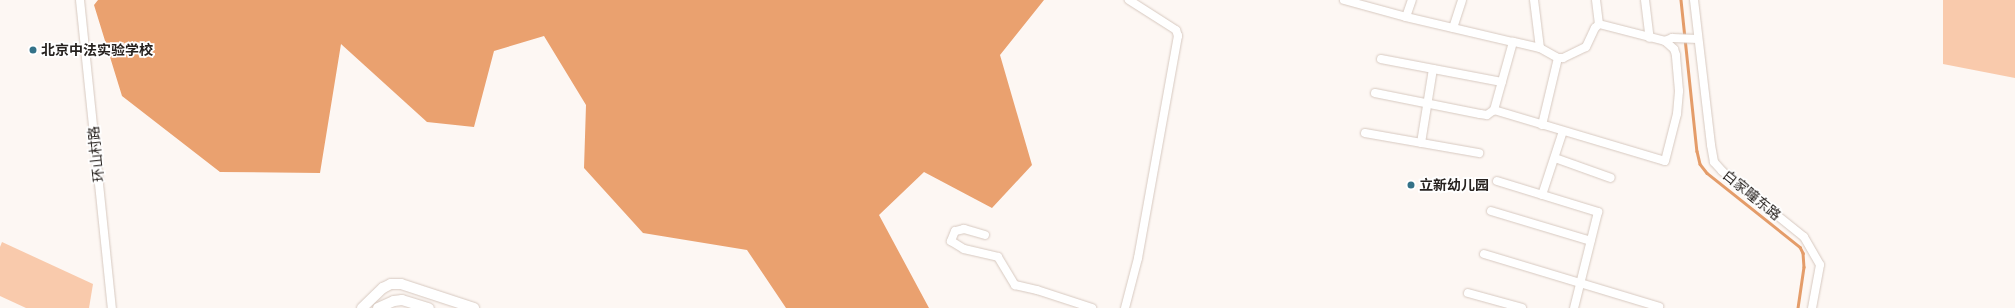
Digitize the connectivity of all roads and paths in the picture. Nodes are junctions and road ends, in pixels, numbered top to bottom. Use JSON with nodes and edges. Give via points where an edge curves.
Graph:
{"nodes":[{"id":1,"x":80,"y":0,"type":"edge"},
{"id":2,"x":1129,"y":0,"type":"edge"},
{"id":3,"x":1344,"y":0,"type":"edge"},
{"id":4,"x":1412,"y":0,"type":"edge"},
{"id":5,"x":1462,"y":0,"type":"edge"},
{"id":6,"x":1534,"y":0,"type":"edge"},
{"id":7,"x":1596,"y":0,"type":"edge"},
{"id":8,"x":1645,"y":0,"type":"edge"},
{"id":9,"x":1694,"y":0,"type":"edge"},
{"id":10,"x":1361,"y":2,"type":"edge"},
{"id":11,"x":1406,"y":17,"type":"junction"},
{"id":12,"x":1599,"y":24,"type":"junction"},
{"id":13,"x":1453,"y":28,"type":"junction"},
{"id":14,"x":1650,"y":38,"type":"junction"},
{"id":15,"x":1698,"y":39,"type":"junction"},
{"id":16,"x":1665,"y":41,"type":"junction"},
{"id":17,"x":1513,"y":42,"type":"junction"},
{"id":18,"x":1540,"y":48,"type":"junction"},
{"id":19,"x":1558,"y":58,"type":"junction"},
{"id":20,"x":1381,"y":59,"type":"dead end"},
{"id":21,"x":1433,"y":69,"type":"junction"},
{"id":22,"x":1502,"y":82,"type":"junction"},
{"id":23,"x":1375,"y":93,"type":"dead end"},
{"id":24,"x":1427,"y":104,"type":"junction"},
{"id":25,"x":1494,"y":110,"type":"junction"},
{"id":26,"x":1542,"y":125,"type":"junction"},
{"id":27,"x":1563,"y":131,"type":"junction"},
{"id":28,"x":1365,"y":134,"type":"dead end"},
{"id":29,"x":1421,"y":143,"type":"junction"},
{"id":30,"x":1479,"y":153,"type":"dead end"},
{"id":31,"x":1554,"y":158,"type":"junction"},
{"id":32,"x":1612,"y":178,"type":"dead end"},
{"id":33,"x":1497,"y":181,"type":"dead end"},
{"id":34,"x":1542,"y":195,"type":"junction"},
{"id":35,"x":1491,"y":211,"type":"dead end"},
{"id":36,"x":985,"y":235,"type":"dead end"},
{"id":37,"x":1591,"y":241,"type":"junction"},
{"id":38,"x":1484,"y":254,"type":"dead end"},
{"id":39,"x":1581,"y":283,"type":"junction"},
{"id":40,"x":417,"y":289,"type":"junction"},
{"id":41,"x":1468,"y":293,"type":"dead end"},
{"id":42,"x":413,"y":302,"type":"junction"},
{"id":43,"x":1660,"y":306,"type":"dead end"},
{"id":44,"x":112,"y":308,"type":"edge"},
{"id":45,"x":362,"y":308,"type":"edge"},
{"id":46,"x":378,"y":308,"type":"edge"},
{"id":47,"x":429,"y":308,"type":"edge"},
{"id":48,"x":474,"y":308,"type":"edge"},
{"id":49,"x":1092,"y":308,"type":"edge"},
{"id":50,"x":1125,"y":308,"type":"edge"},
{"id":51,"x":1522,"y":308,"type":"edge"},
{"id":52,"x":1574,"y":308,"type":"edge"},
{"id":53,"x":1812,"y":308,"type":"edge"}],
"edges":[{"from":1,"to":44,"type":"street","name":"环山村路"},
{"from":2,"to":50,"type":"street","via":[[1176,30],[1178,36],[1138,258]]},
{"from":3,"to":10,"type":"street"},
{"from":4,"to":11,"type":"street"},
{"from":5,"to":13,"type":"street"},
{"from":6,"to":18,"type":"street"},
{"from":7,"to":12,"type":"street"},
{"from":8,"to":14,"type":"street"},
{"from":9,"to":15,"type":"street","name":"白家疃东路"},
{"from":10,"to":11,"type":"street"},
{"from":11,"to":13,"type":"street"},
{"from":12,"to":14,"type":"street"},
{"from":12,"to":19,"type":"street","via":[[1586,47],[1564,58]]},
{"from":13,"to":17,"type":"street"},
{"from":14,"to":16,"type":"street"},
{"from":15,"to":16,"type":"street","via":[[1672,38]]},
{"from":15,"to":53,"type":"street","name":"白家疃东路","via":[[1714,162],[1804,237],[1820,265]]},
{"from":16,"to":27,"type":"street","via":[[1676,54],[1679,91],[1678,114],[1664,161]]},
{"from":17,"to":18,"type":"street"},
{"from":17,"to":22,"type":"street"},
{"from":18,"to":19,"type":"street"},
{"from":19,"to":26,"type":"street"},
{"from":20,"to":21,"type":"street"},
{"from":21,"to":22,"type":"street"},
{"from":21,"to":24,"type":"street"},
{"from":22,"to":25,"type":"street"},
{"from":23,"to":24,"type":"street"},
{"from":24,"to":25,"type":"street","via":[[1480,114]]},
{"from":24,"to":29,"type":"street"},
{"from":25,"to":26,"type":"street"},
{"from":26,"to":27,"type":"street"},
{"from":27,"to":31,"type":"street"},
{"from":28,"to":29,"type":"street"},
{"from":29,"to":30,"type":"street"},
{"from":31,"to":32,"type":"street"},
{"from":31,"to":34,"type":"street"},
{"from":33,"to":34,"type":"street"},
{"from":34,"to":37,"type":"street","via":[[1598,212]]},
{"from":35,"to":37,"type":"street"},
{"from":36,"to":49,"type":"street","via":[[964,229],[955,231],[951,241],[964,249],[998,257],[1015,285]]},
{"from":37,"to":39,"type":"street"},
{"from":38,"to":39,"type":"street"},
{"from":39,"to":43,"type":"street"},
{"from":39,"to":52,"type":"street"},
{"from":40,"to":42,"type":"main road","via":[[409,288],[406,292]]},
{"from":40,"to":45,"type":"main road","via":[[391,284],[383,288]]},
{"from":40,"to":48,"type":"main road"},
{"from":41,"to":51,"type":"street"},
{"from":42,"to":46,"type":"main road","via":[[394,301]]},
{"from":42,"to":47,"type":"main road"}]}
